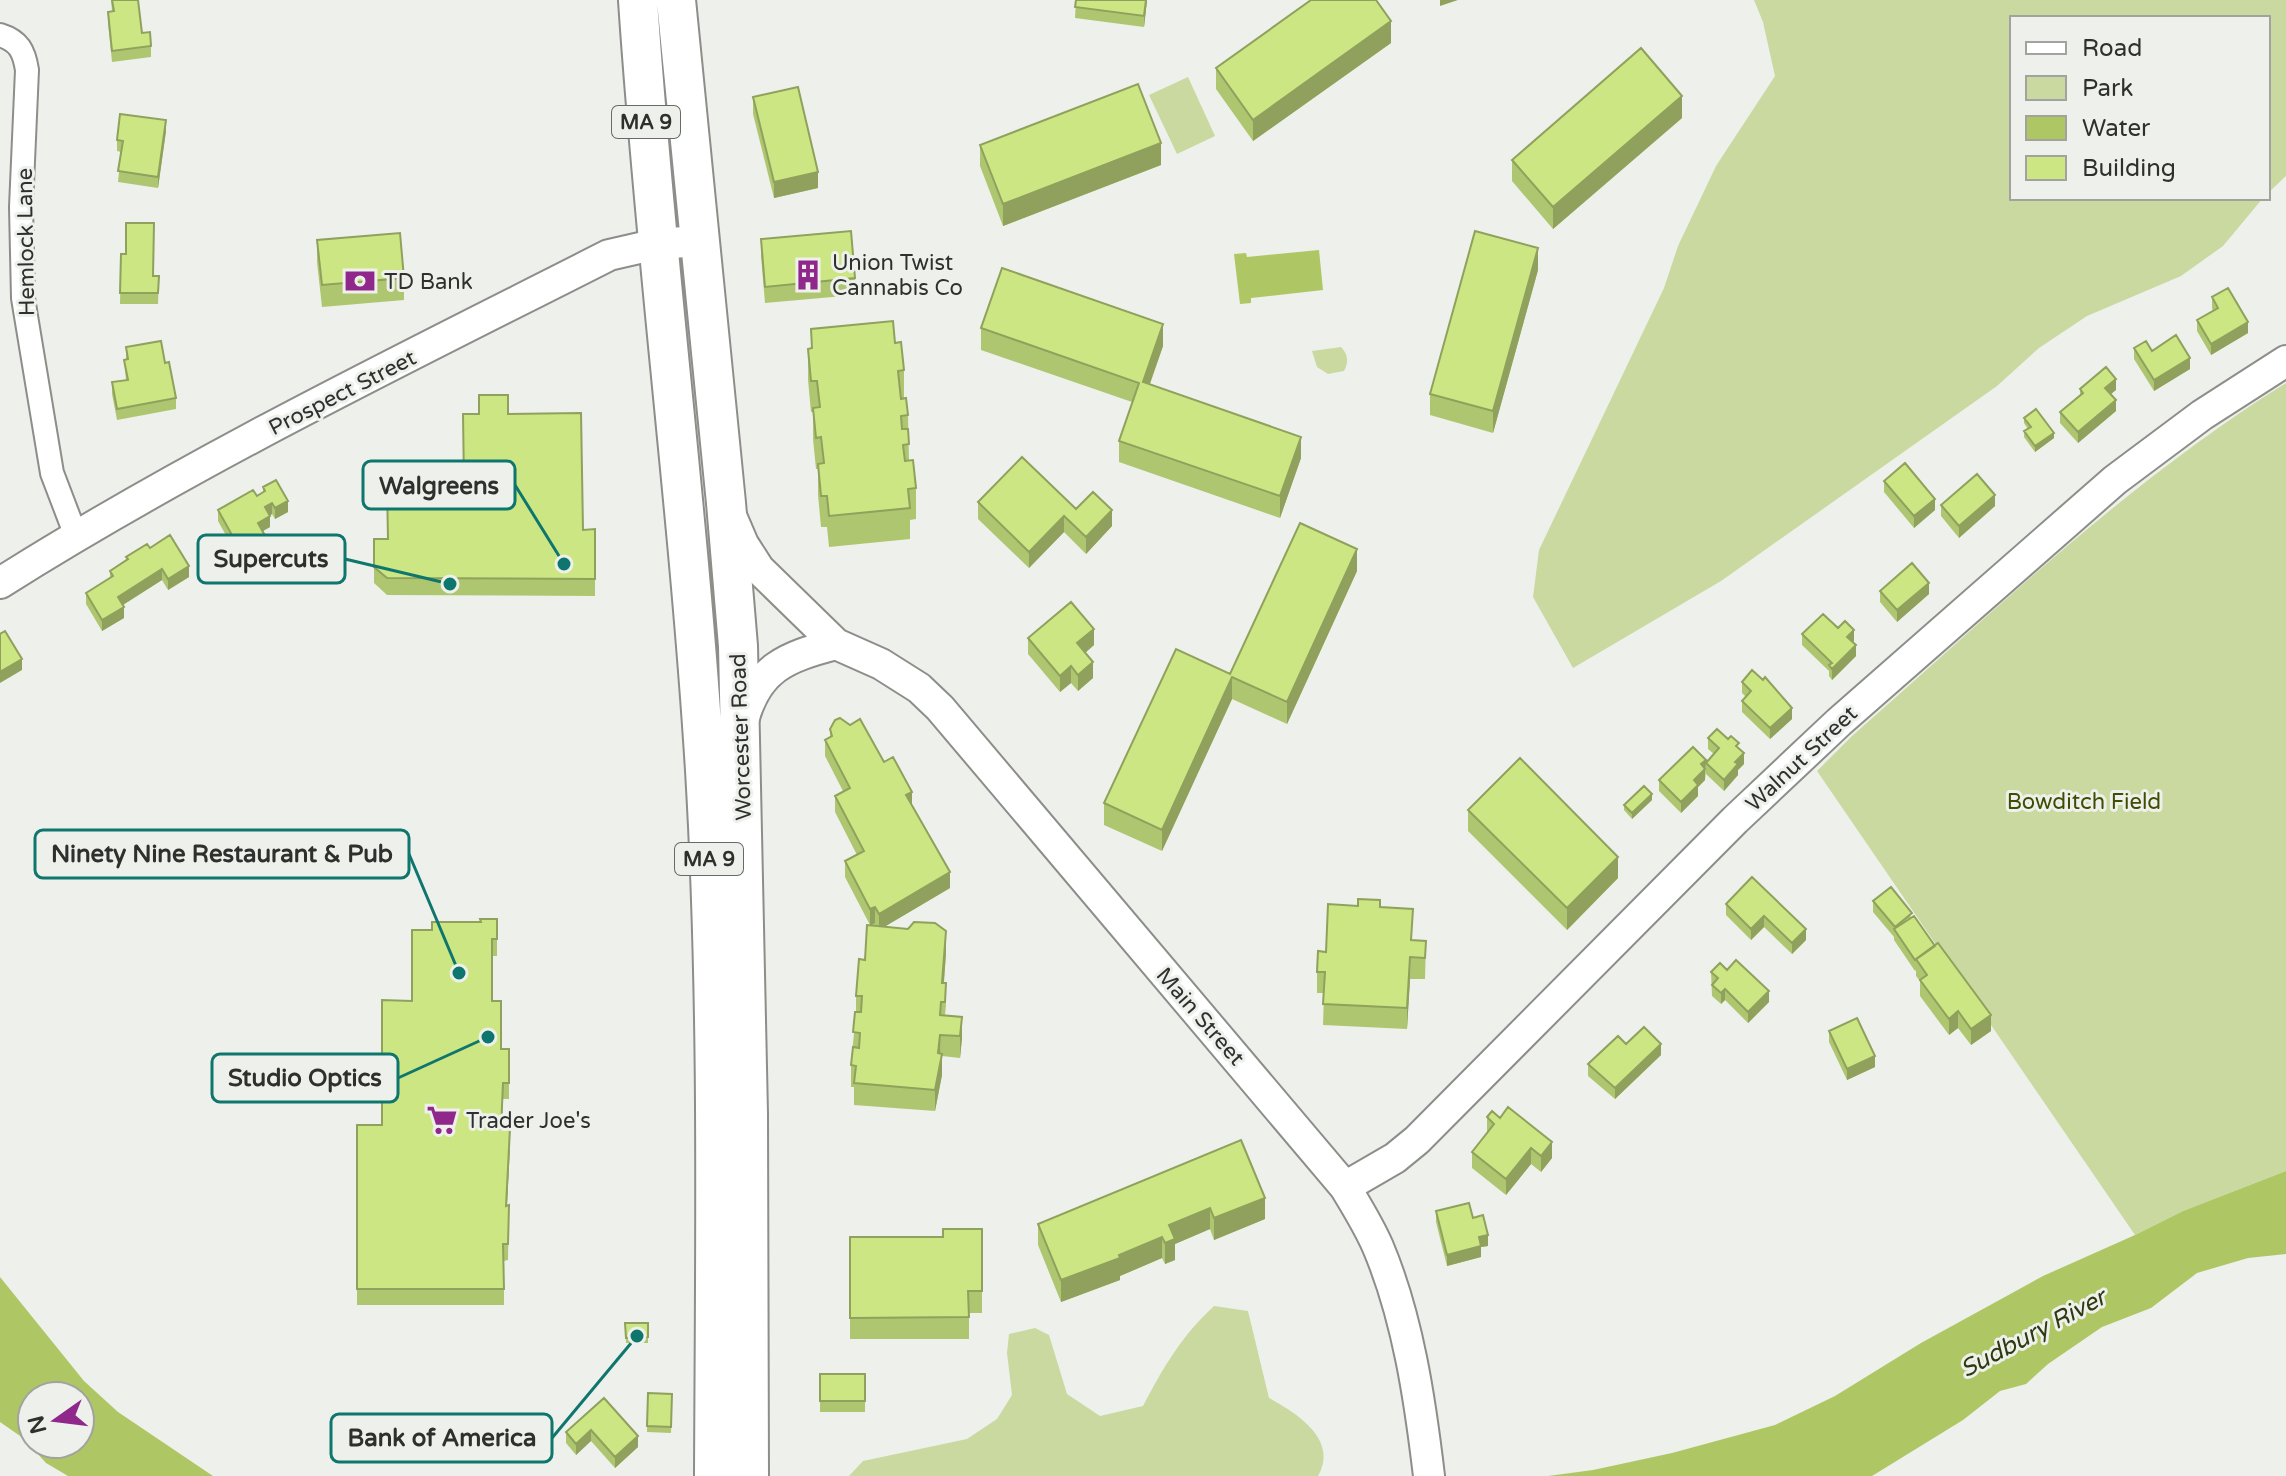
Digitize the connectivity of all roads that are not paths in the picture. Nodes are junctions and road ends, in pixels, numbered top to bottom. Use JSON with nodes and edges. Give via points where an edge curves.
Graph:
{"nodes":[{"id":1,"x":638,"y":0,"type":"edge"},
{"id":2,"x":676,"y":0,"type":"edge"},
{"id":3,"x":8,"y":38,"type":"edge"},
{"id":4,"x":699,"y":241,"type":"junction"},
{"id":5,"x":657,"y":244,"type":"junction"},
{"id":6,"x":2286,"y":361,"type":"edge"},
{"id":7,"x":726,"y":503,"type":"junction"},
{"id":8,"x":76,"y":536,"type":"junction"},
{"id":9,"x":0,"y":583,"type":"edge"},
{"id":10,"x":836,"y":644,"type":"junction"},
{"id":11,"x":741,"y":728,"type":"junction"},
{"id":12,"x":1345,"y":1187,"type":"junction"},
{"id":13,"x":1429,"y":1470,"type":"edge"},
{"id":14,"x":714,"y":1476,"type":"edge"},
{"id":15,"x":749,"y":1476,"type":"edge"}],
"edges":[{"from":1,"to":5,"type":"highway","name":"Worcester Road","number":"MA 9"},
{"from":2,"to":4,"type":"highway","name":"Worcester Road","number":"MA 9"},
{"from":3,"to":8,"type":"street","name":"Hemlock Lane","via":[[24,54],[27,70],[20,250],[26,327],[52,473]]},
{"from":4,"to":5,"type":"street","name":"Prospect Street"},
{"from":4,"to":7,"type":"highway","name":"Worcester Road","number":"MA 9"},
{"from":5,"to":8,"type":"street","name":"Prospect Street","via":[[609,255]]},
{"from":5,"to":14,"type":"highway","name":"Worcester Road","number":"MA 9","via":[[707,826],[713,967]]},
{"from":6,"to":12,"type":"street","name":"Walnut Street","via":[[2180,431],[2094,497],[1735,820],[1417,1140]]},
{"from":7,"to":10,"type":"street","name":"Main Street","via":[[759,569]]},
{"from":7,"to":11,"type":"highway","name":"Worcester Road","number":"MA 9"},
{"from":8,"to":9,"type":"street","name":"Prospect Street"},
{"from":10,"to":11,"type":"street","via":[[783,662],[761,679]]},
{"from":10,"to":12,"type":"street","name":"Main Street","via":[[881,664],[940,708]]},
{"from":11,"to":15,"type":"highway","name":"Worcester Road","number":"MA 9"},
{"from":12,"to":13,"type":"street","name":"Main Street","via":[[1388,1274],[1410,1358]]}]}
